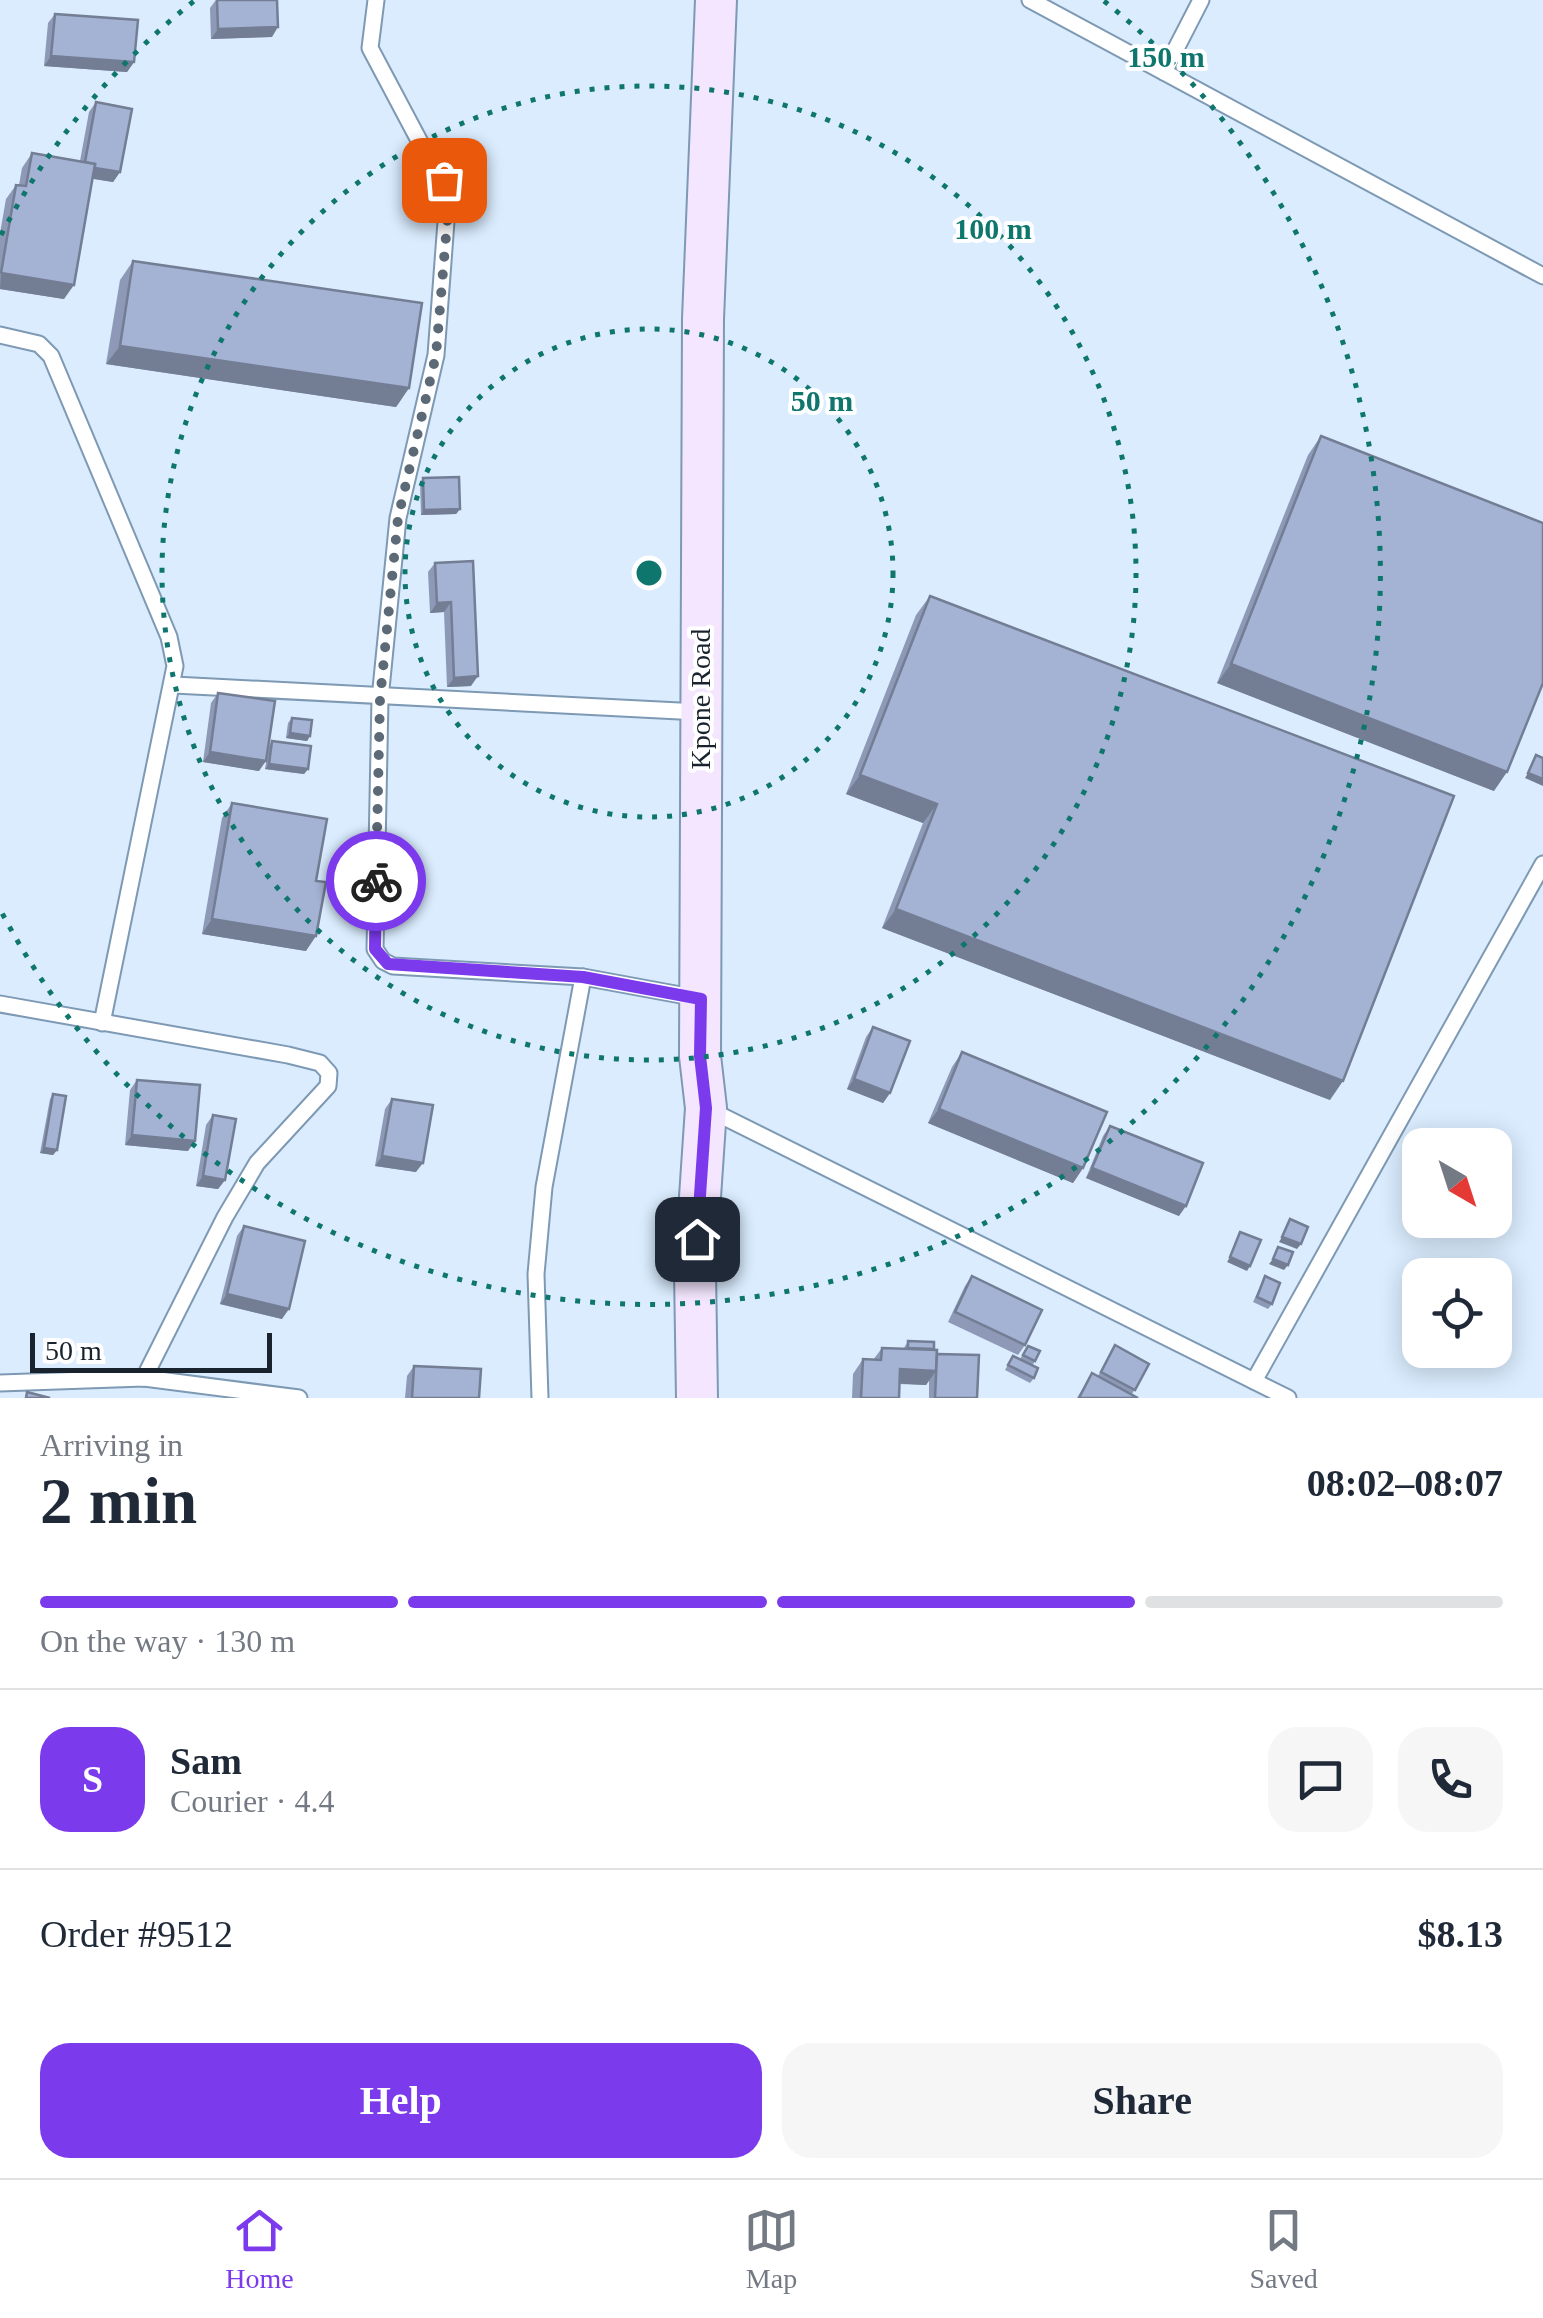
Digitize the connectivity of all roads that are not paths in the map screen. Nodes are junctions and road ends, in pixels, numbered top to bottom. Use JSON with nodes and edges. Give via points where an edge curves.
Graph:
{"nodes":[{"id":1,"x":376,"y":0,"type":"edge"},
{"id":2,"x":716,"y":0,"type":"edge"},
{"id":3,"x":1030,"y":0,"type":"edge"},
{"id":4,"x":1201,"y":0,"type":"edge"},
{"id":5,"x":1164,"y":72,"type":"junction"},
{"id":6,"x":1543,"y":276,"type":"edge"},
{"id":7,"x":0,"y":336,"type":"edge"},
{"id":8,"x":174,"y":685,"type":"junction"},
{"id":9,"x":380,"y":699,"type":"junction"},
{"id":10,"x":699,"y":712,"type":"junction"},
{"id":11,"x":1543,"y":864,"type":"edge"},
{"id":12,"x":583,"y":977,"type":"junction"},
{"id":13,"x":701,"y":999,"type":"junction"},
{"id":14,"x":0,"y":1004,"type":"edge"},
{"id":15,"x":102,"y":1023,"type":"junction"},
{"id":16,"x":706,"y":1108,"type":"junction"},
{"id":17,"x":144,"y":1378,"type":"junction"},
{"id":18,"x":1254,"y":1381,"type":"junction"},
{"id":19,"x":0,"y":1383,"type":"edge"},
{"id":20,"x":299,"y":1398,"type":"edge"},
{"id":21,"x":540,"y":1398,"type":"edge"},
{"id":22,"x":697,"y":1398,"type":"edge"},
{"id":23,"x":1288,"y":1398,"type":"edge"}],
"edges":[{"from":1,"to":9,"type":"lane","via":[[370,48],[448,196],[436,355],[398,518]]},
{"from":2,"to":10,"type":"main road","name":"Kpone Road","via":[[703,319]]},
{"from":3,"to":5,"type":"lane"},
{"from":4,"to":5,"type":"lane"},
{"from":5,"to":6,"type":"lane"},
{"from":7,"to":8,"type":"lane","via":[[39,344],[50,356],[169,638]]},
{"from":8,"to":9,"type":"lane"},
{"from":8,"to":15,"type":"lane"},
{"from":9,"to":10,"type":"lane"},
{"from":9,"to":12,"type":"lane","via":[[377,956],[394,966]]},
{"from":10,"to":13,"type":"main road","name":"Kpone Road"},
{"from":11,"to":18,"type":"lane"},
{"from":12,"to":13,"type":"lane"},
{"from":12,"to":21,"type":"lane","via":[[544,1188],[536,1274]]},
{"from":13,"to":16,"type":"main road","name":"Kpone Road"},
{"from":14,"to":15,"type":"lane"},
{"from":15,"to":17,"type":"lane","via":[[288,1055],[320,1063],[328,1072],[328,1086],[249,1176]]},
{"from":16,"to":18,"type":"lane"},
{"from":16,"to":22,"type":"main road","name":"Kpone Road","via":[[695,1271]]},
{"from":17,"to":19,"type":"lane"},
{"from":17,"to":20,"type":"lane"},
{"from":18,"to":23,"type":"lane"}]}
